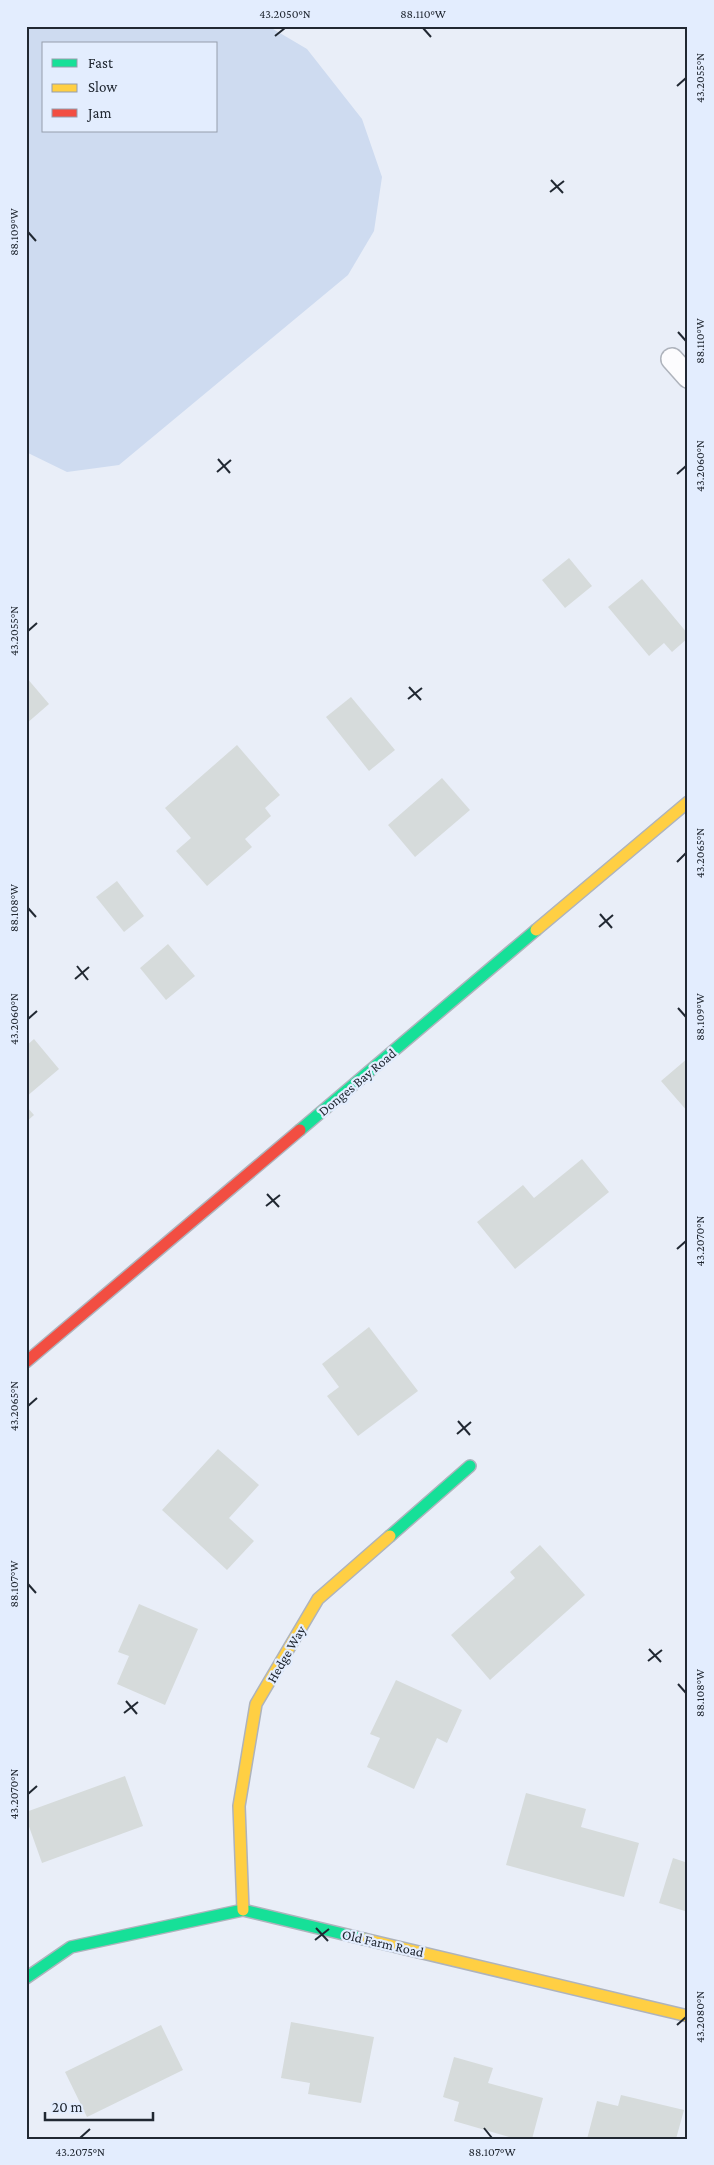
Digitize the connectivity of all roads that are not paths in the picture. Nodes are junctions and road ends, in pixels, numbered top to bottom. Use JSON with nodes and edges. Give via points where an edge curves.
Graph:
{"nodes":[{"id":1,"x":672,"y":359,"type":"dead end"},
{"id":2,"x":688,"y":377,"type":"edge"},
{"id":3,"x":688,"y":802,"type":"edge"},
{"id":4,"x":26,"y":1362,"type":"edge"},
{"id":5,"x":470,"y":1466,"type":"dead end"},
{"id":6,"x":243,"y":1910,"type":"junction"},
{"id":7,"x":26,"y":1978,"type":"edge"},
{"id":8,"x":688,"y":2016,"type":"edge"}],
"edges":[{"from":1,"to":2,"type":"lane"},
{"from":3,"to":4,"type":"street","name":"Donges Bay Road"},
{"from":5,"to":6,"type":"street","name":"Hedge Way","via":[[318,1598],[256,1704],[239,1806]]},
{"from":6,"to":7,"type":"street","name":"Old Farm Road","via":[[70,1947]]},
{"from":6,"to":8,"type":"street","name":"Old Farm Road"}]}
